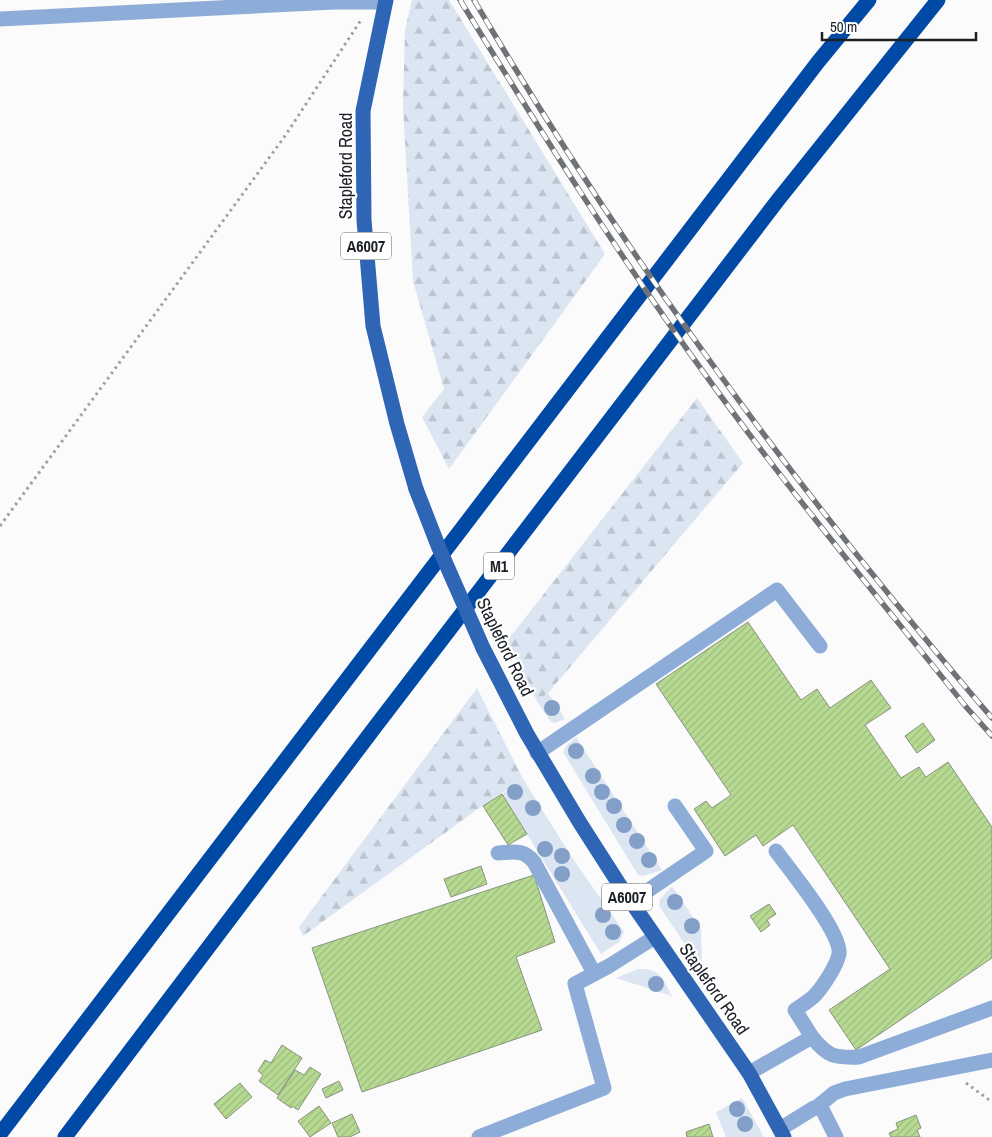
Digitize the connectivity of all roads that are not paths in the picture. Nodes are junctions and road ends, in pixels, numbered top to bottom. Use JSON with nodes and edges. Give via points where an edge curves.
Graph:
{"nodes":[{"id":1,"x":869,"y":0,"type":"edge"},
{"id":2,"x":938,"y":0,"type":"edge"},
{"id":3,"x":381,"y":2,"type":"edge"},
{"id":4,"x":0,"y":19,"type":"edge"},
{"id":5,"x":820,"y":646,"type":"dead end"},
{"id":6,"x":537,"y":753,"type":"junction"},
{"id":7,"x":675,"y":806,"type":"dead end"},
{"id":8,"x":776,"y":850,"type":"dead end"},
{"id":9,"x":498,"y":853,"type":"dead end"},
{"id":10,"x":631,"y":902,"type":"junction"},
{"id":11,"x":655,"y":937,"type":"junction"},
{"id":12,"x":594,"y":974,"type":"junction"},
{"id":13,"x":992,"y":1008,"type":"edge"},
{"id":14,"x":812,"y":1037,"type":"junction"},
{"id":15,"x":992,"y":1060,"type":"edge"},
{"id":16,"x":749,"y":1073,"type":"junction"},
{"id":17,"x":817,"y":1107,"type":"junction"},
{"id":18,"x":782,"y":1133,"type":"edge"},
{"id":19,"x":0,"y":1134,"type":"edge"},
{"id":20,"x":65,"y":1137,"type":"edge"},
{"id":21,"x":479,"y":1137,"type":"edge"},
{"id":22,"x":836,"y":1137,"type":"edge"}],
"edges":[{"from":1,"to":19,"type":"highway","via":[[746,156]]},
{"from":2,"to":20,"type":"highway","number":"M1","via":[[778,200]]},
{"from":3,"to":4,"type":"street"},
{"from":3,"to":6,"type":"main road","name":"Stapleford Road","number":"A6007","bridge":true,"via":[[364,111],[364,220],[373,326],[416,489],[484,648]]},
{"from":5,"to":6,"type":"street","via":[[777,590]]},
{"from":6,"to":10,"type":"main road","name":"Stapleford Road","number":"A6007"},
{"from":7,"to":10,"type":"street","via":[[706,851]]},
{"from":8,"to":14,"type":"street","via":[[837,940],[839,953],[834,966],[816,994],[795,1010]]},
{"from":9,"to":12,"type":"street","via":[[519,852],[534,862]]},
{"from":10,"to":11,"type":"main road","name":"Stapleford Road","number":"A6007"},
{"from":11,"to":12,"type":"street"},
{"from":11,"to":16,"type":"main road","name":"Stapleford Road","number":"A6007"},
{"from":12,"to":21,"type":"street","via":[[575,984],[604,1088]]},
{"from":13,"to":14,"type":"street","via":[[860,1057],[838,1058],[820,1048]]},
{"from":14,"to":16,"type":"street"},
{"from":15,"to":17,"type":"street","name":"Stapleford Road","via":[[845,1089],[834,1093]]},
{"from":16,"to":18,"type":"main road","name":"Stapleford Road","number":"A6007"},
{"from":17,"to":18,"type":"street","name":"Stapleford Road"},
{"from":17,"to":22,"type":"street"}]}
